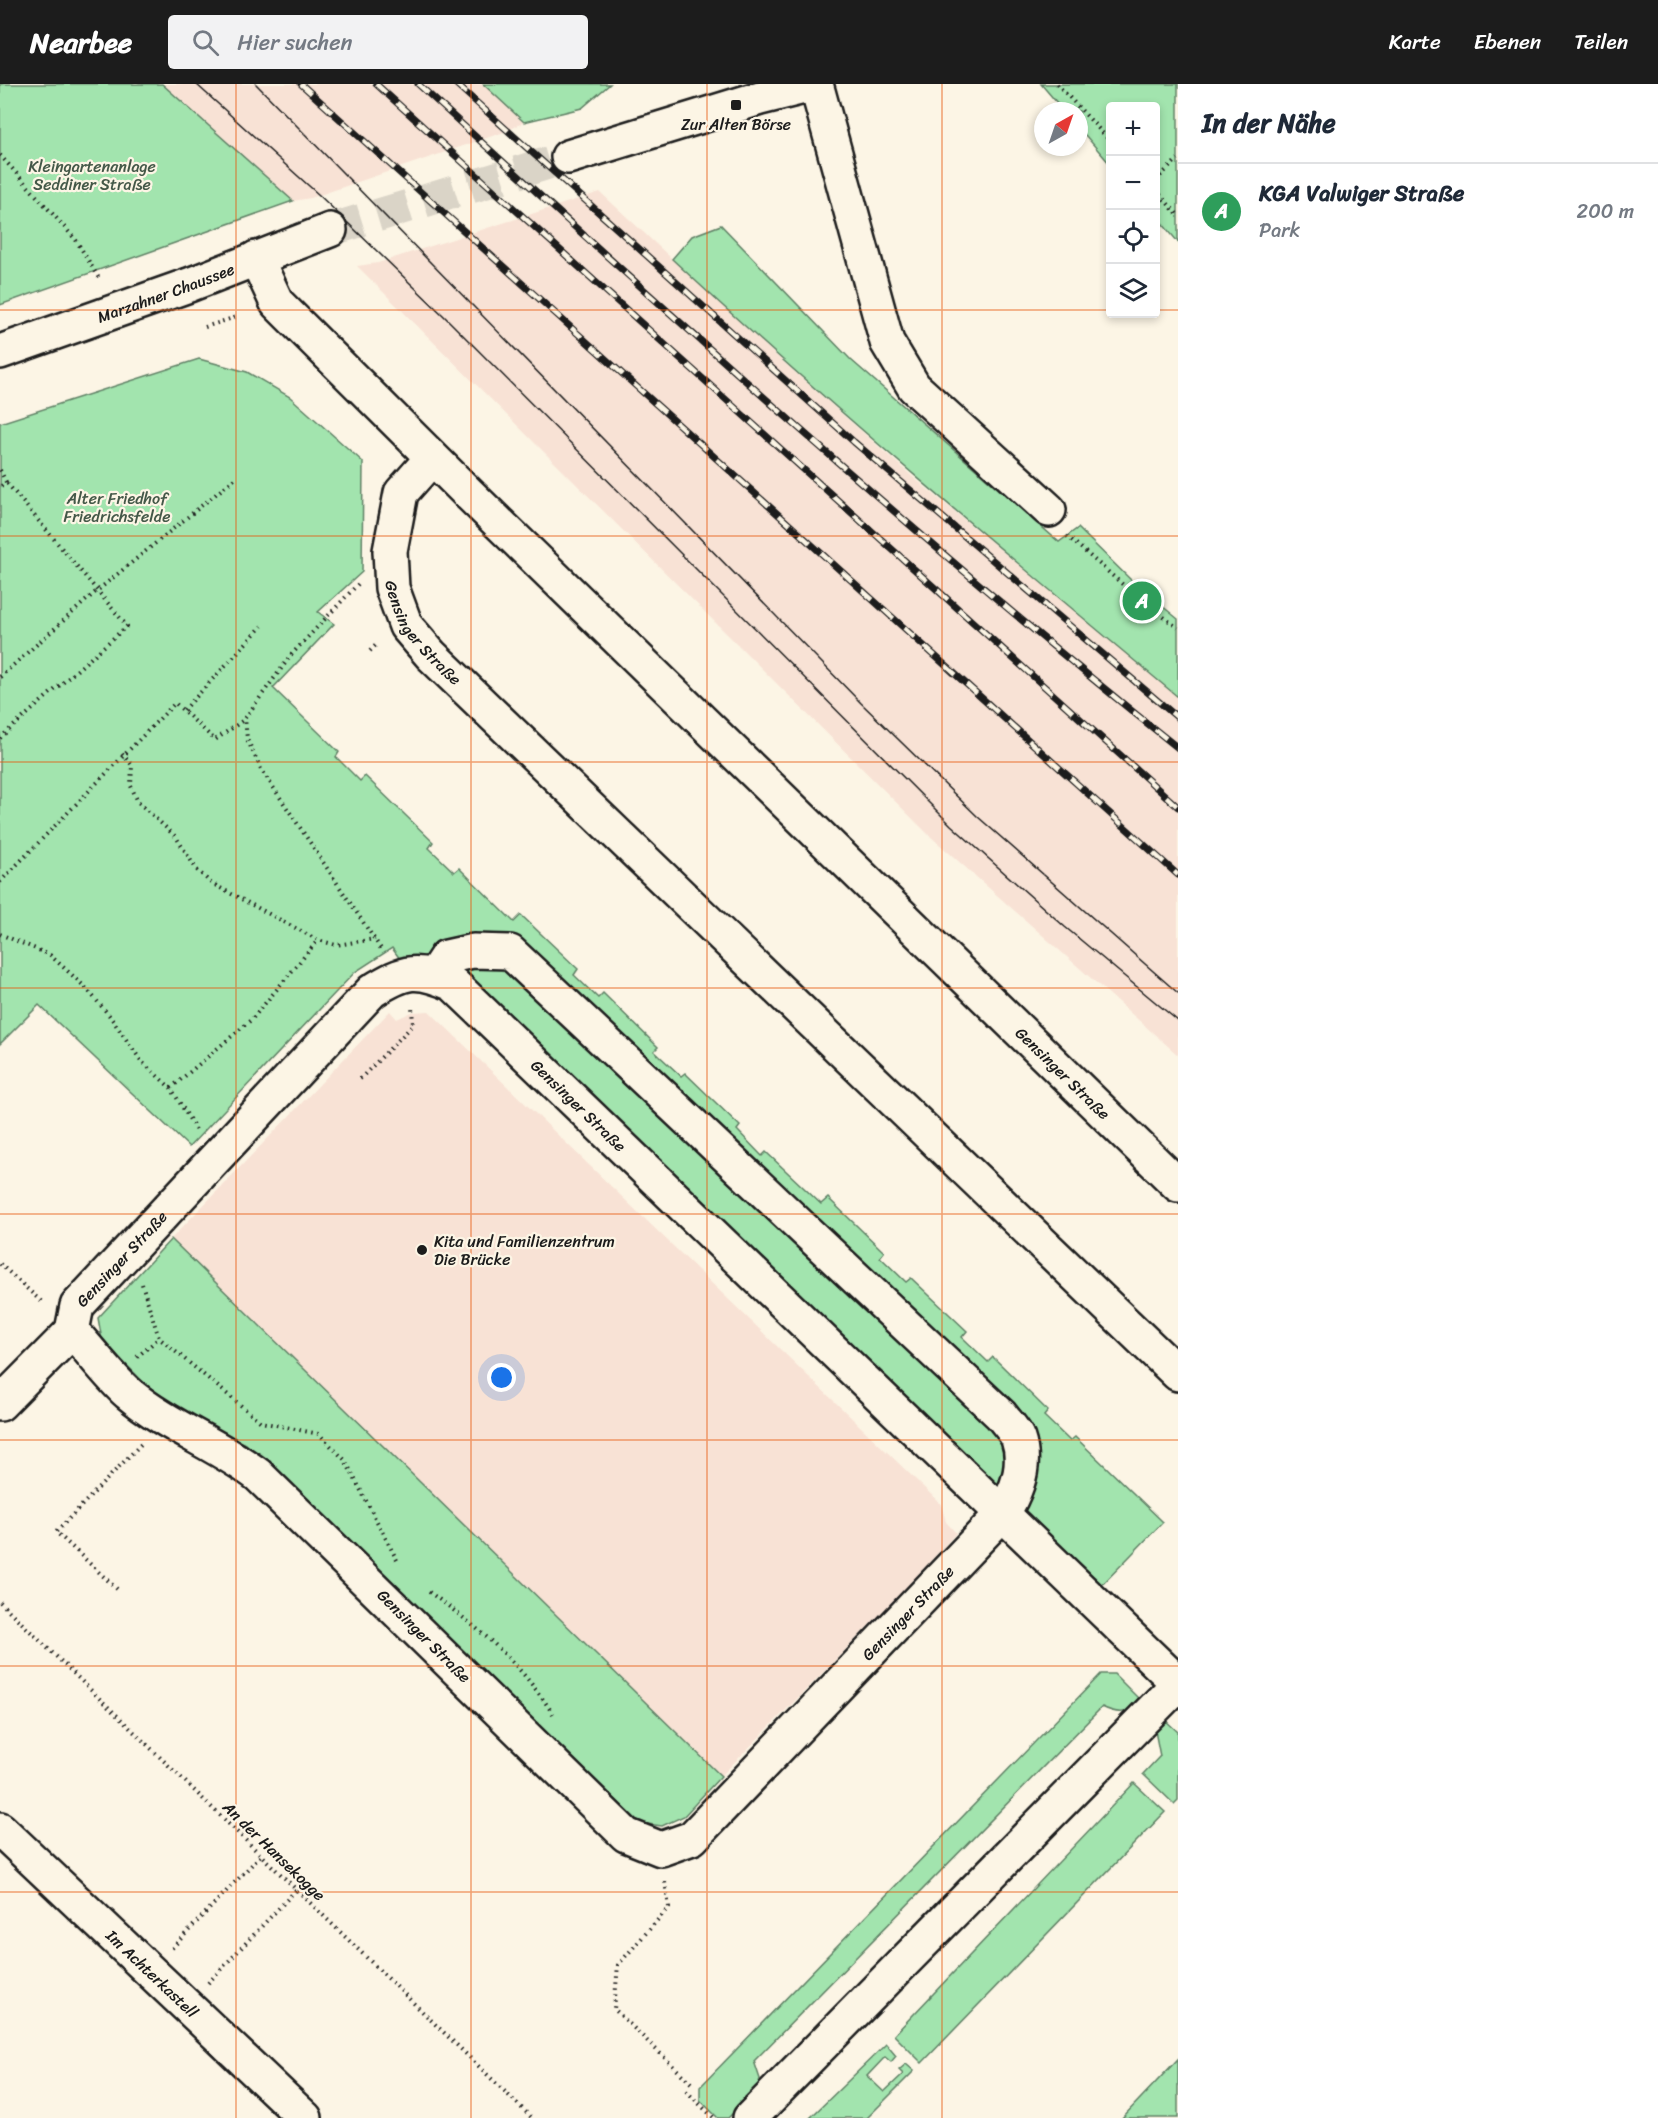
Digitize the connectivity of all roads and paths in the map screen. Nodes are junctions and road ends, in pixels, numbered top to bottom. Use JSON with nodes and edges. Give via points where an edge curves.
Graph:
{"nodes":[{"id":1,"x":816,"y":84,"type":"edge"},
{"id":2,"x":1057,"y":84,"type":"edge"},
{"id":3,"x":758,"y":91,"type":"edge"},
{"id":4,"x":1106,"y":137,"type":"edge"},
{"id":5,"x":0,"y":155,"type":"edge"},
{"id":6,"x":568,"y":157,"type":"tunnel mouth"},
{"id":7,"x":1178,"y":159,"type":"edge"},
{"id":8,"x":1160,"y":175,"type":"edge"},
{"id":9,"x":1160,"y":195,"type":"edge"},
{"id":10,"x":1178,"y":215,"type":"edge"},
{"id":11,"x":330,"y":230,"type":"tunnel mouth"},
{"id":12,"x":256,"y":258,"type":"junction"},
{"id":13,"x":100,"y":280,"type":"dead end"},
{"id":14,"x":236,"y":317,"type":"dead end"},
{"id":15,"x":205,"y":327,"type":"dead end"},
{"id":16,"x":0,"y":352,"type":"edge"},
{"id":17,"x":432,"y":458,"type":"junction"},
{"id":18,"x":0,"y":470,"type":"edge"},
{"id":19,"x":238,"y":476,"type":"dead end"},
{"id":20,"x":6,"y":482,"type":"junction"},
{"id":21,"x":0,"y":487,"type":"edge"},
{"id":22,"x":1049,"y":510,"type":"joint"},
{"id":23,"x":363,"y":579,"type":"dead end"},
{"id":24,"x":98,"y":590,"type":"junction"},
{"id":25,"x":262,"y":626,"type":"dead end"},
{"id":26,"x":1178,"y":628,"type":"edge"},
{"id":27,"x":0,"y":677,"type":"edge"},
{"id":28,"x":183,"y":710,"type":"junction"},
{"id":29,"x":245,"y":718,"type":"junction"},
{"id":30,"x":0,"y":738,"type":"edge"},
{"id":31,"x":123,"y":754,"type":"junction"},
{"id":32,"x":0,"y":882,"type":"edge"},
{"id":33,"x":0,"y":934,"type":"edge"},
{"id":34,"x":375,"y":939,"type":"junction"},
{"id":35,"x":318,"y":940,"type":"junction"},
{"id":36,"x":399,"y":975,"type":"junction"},
{"id":37,"x":434,"y":975,"type":"junction"},
{"id":38,"x":360,"y":1079,"type":"dead end"},
{"id":39,"x":171,"y":1088,"type":"junction"},
{"id":40,"x":219,"y":1155,"type":"junction"},
{"id":41,"x":1178,"y":1185,"type":"edge"},
{"id":42,"x":130,"y":1249,"type":"junction"},
{"id":43,"x":0,"y":1264,"type":"edge"},
{"id":44,"x":72,"y":1331,"type":"junction"},
{"id":45,"x":1178,"y":1374,"type":"edge"},
{"id":46,"x":0,"y":1404,"type":"edge"},
{"id":47,"x":166,"y":1418,"type":"junction"},
{"id":48,"x":1003,"y":1513,"type":"junction"},
{"id":49,"x":399,"y":1563,"type":"dead end"},
{"id":50,"x":423,"y":1587,"type":"dead end"},
{"id":51,"x":117,"y":1589,"type":"dead end"},
{"id":52,"x":0,"y":1602,"type":"edge"},
{"id":53,"x":1178,"y":1683,"type":"edge"},
{"id":54,"x":558,"y":1722,"type":"dead end"},
{"id":55,"x":0,"y":1829,"type":"edge"},
{"id":56,"x":661,"y":1849,"type":"junction"},
{"id":57,"x":261,"y":1855,"type":"junction"},
{"id":58,"x":296,"y":1890,"type":"junction"},
{"id":59,"x":151,"y":1971,"type":"junction"},
{"id":60,"x":188,"y":2005,"type":"junction"},
{"id":61,"x":692,"y":2084,"type":"dead end"},
{"id":62,"x":686,"y":2091,"type":"dead end"},
{"id":63,"x":305,"y":2118,"type":"edge"},
{"id":64,"x":532,"y":2118,"type":"edge"},
{"id":65,"x":714,"y":2118,"type":"edge"},
{"id":66,"x":750,"y":2118,"type":"edge"}],
"edges":[{"from":1,"to":3,"type":"street"},
{"from":1,"to":22,"type":"street","via":[[886,342],[914,387]]},
{"from":2,"to":4,"type":"path"},
{"from":3,"to":6,"type":"street"},
{"from":5,"to":13,"type":"path","via":[[76,240]]},
{"from":7,"to":8,"type":"path"},
{"from":9,"to":10,"type":"path"},
{"from":11,"to":12,"type":"street","name":"Marzahner Chaussee"},
{"from":12,"to":16,"type":"street","name":"Marzahner Chaussee"},
{"from":12,"to":17,"type":"street","name":"Gensinger Straße","via":[[278,303]]},
{"from":14,"to":15,"type":"path"},
{"from":17,"to":41,"type":"street","name":"Gensinger Straße"},
{"from":17,"to":45,"type":"street","name":"Gensinger Straße","via":[[401,493],[390,551],[392,588],[406,626],[431,655]]},
{"from":18,"to":20,"type":"path"},
{"from":19,"to":24,"type":"path"},
{"from":20,"to":21,"type":"path"},
{"from":20,"to":24,"type":"path"},
{"from":22,"to":26,"type":"path","via":[[1068,538]]},
{"from":23,"to":29,"type":"path","via":[[292,654]]},
{"from":24,"to":27,"type":"path"},
{"from":24,"to":30,"type":"path","via":[[127,626]]},
{"from":25,"to":28,"type":"path"},
{"from":28,"to":29,"type":"path","via":[[215,740]]},
{"from":28,"to":31,"type":"path","via":[[175,703]]},
{"from":29,"to":34,"type":"path","via":[[247,739],[261,769]]},
{"from":31,"to":32,"type":"path"},
{"from":31,"to":35,"type":"path","via":[[132,765],[130,786],[138,802],[176,837],[197,870],[211,883]]},
{"from":33,"to":39,"type":"path","via":[[50,955],[86,987],[142,1062]]},
{"from":34,"to":35,"type":"path","via":[[336,945]]},
{"from":34,"to":36,"type":"path"},
{"from":35,"to":39,"type":"path","via":[[252,1020]]},
{"from":36,"to":37,"type":"street"},
{"from":36,"to":38,"type":"path","via":[[412,994],[413,1025]]},
{"from":36,"to":40,"type":"street","name":"Gensinger Straße","via":[[372,991]]},
{"from":37,"to":48,"type":"street","name":"Gensinger Straße","via":[[453,984]]},
{"from":37,"to":48,"type":"street","via":[[446,957],[473,951],[510,952],[993,1407],[1018,1438],[1022,1468],[1015,1494]]},
{"from":39,"to":40,"type":"path","via":[[200,1137]]},
{"from":40,"to":42,"type":"street","name":"Gensinger Straße"},
{"from":42,"to":44,"type":"street","name":"Gensinger Straße","via":[[77,1306]]},
{"from":42,"to":49,"type":"path","via":[[159,1338],[261,1422],[319,1434],[345,1460]]},
{"from":43,"to":44,"type":"path"},
{"from":44,"to":46,"type":"street"},
{"from":44,"to":47,"type":"street","name":"Gensinger Straße","via":[[129,1393]]},
{"from":47,"to":51,"type":"path","via":[[56,1532]]},
{"from":47,"to":56,"type":"street","name":"Gensinger Straße","via":[[258,1475],[626,1835]]},
{"from":48,"to":53,"type":"street","name":"Gensinger Straße"},
{"from":48,"to":56,"type":"street","name":"Gensinger Straße","via":[[692,1838]]},
{"from":50,"to":54,"type":"path","via":[[478,1628],[531,1680]]},
{"from":52,"to":57,"type":"path","name":"An der Hansekogge"},
{"from":53,"to":66,"type":"street","name":"Gensinger Straße"},
{"from":55,"to":59,"type":"street","name":"Im Achterkastell"},
{"from":56,"to":61,"type":"path","via":[[669,1907],[618,1965],[614,2009]]},
{"from":57,"to":58,"type":"path","name":"An der Hansekogge"},
{"from":57,"to":59,"type":"path"},
{"from":58,"to":60,"type":"path"},
{"from":58,"to":64,"type":"path","name":"An der Hansekogge"},
{"from":59,"to":60,"type":"street","name":"Im Achterkastell"},
{"from":60,"to":63,"type":"street","name":"Im Achterkastell"},
{"from":62,"to":65,"type":"path"}]}
